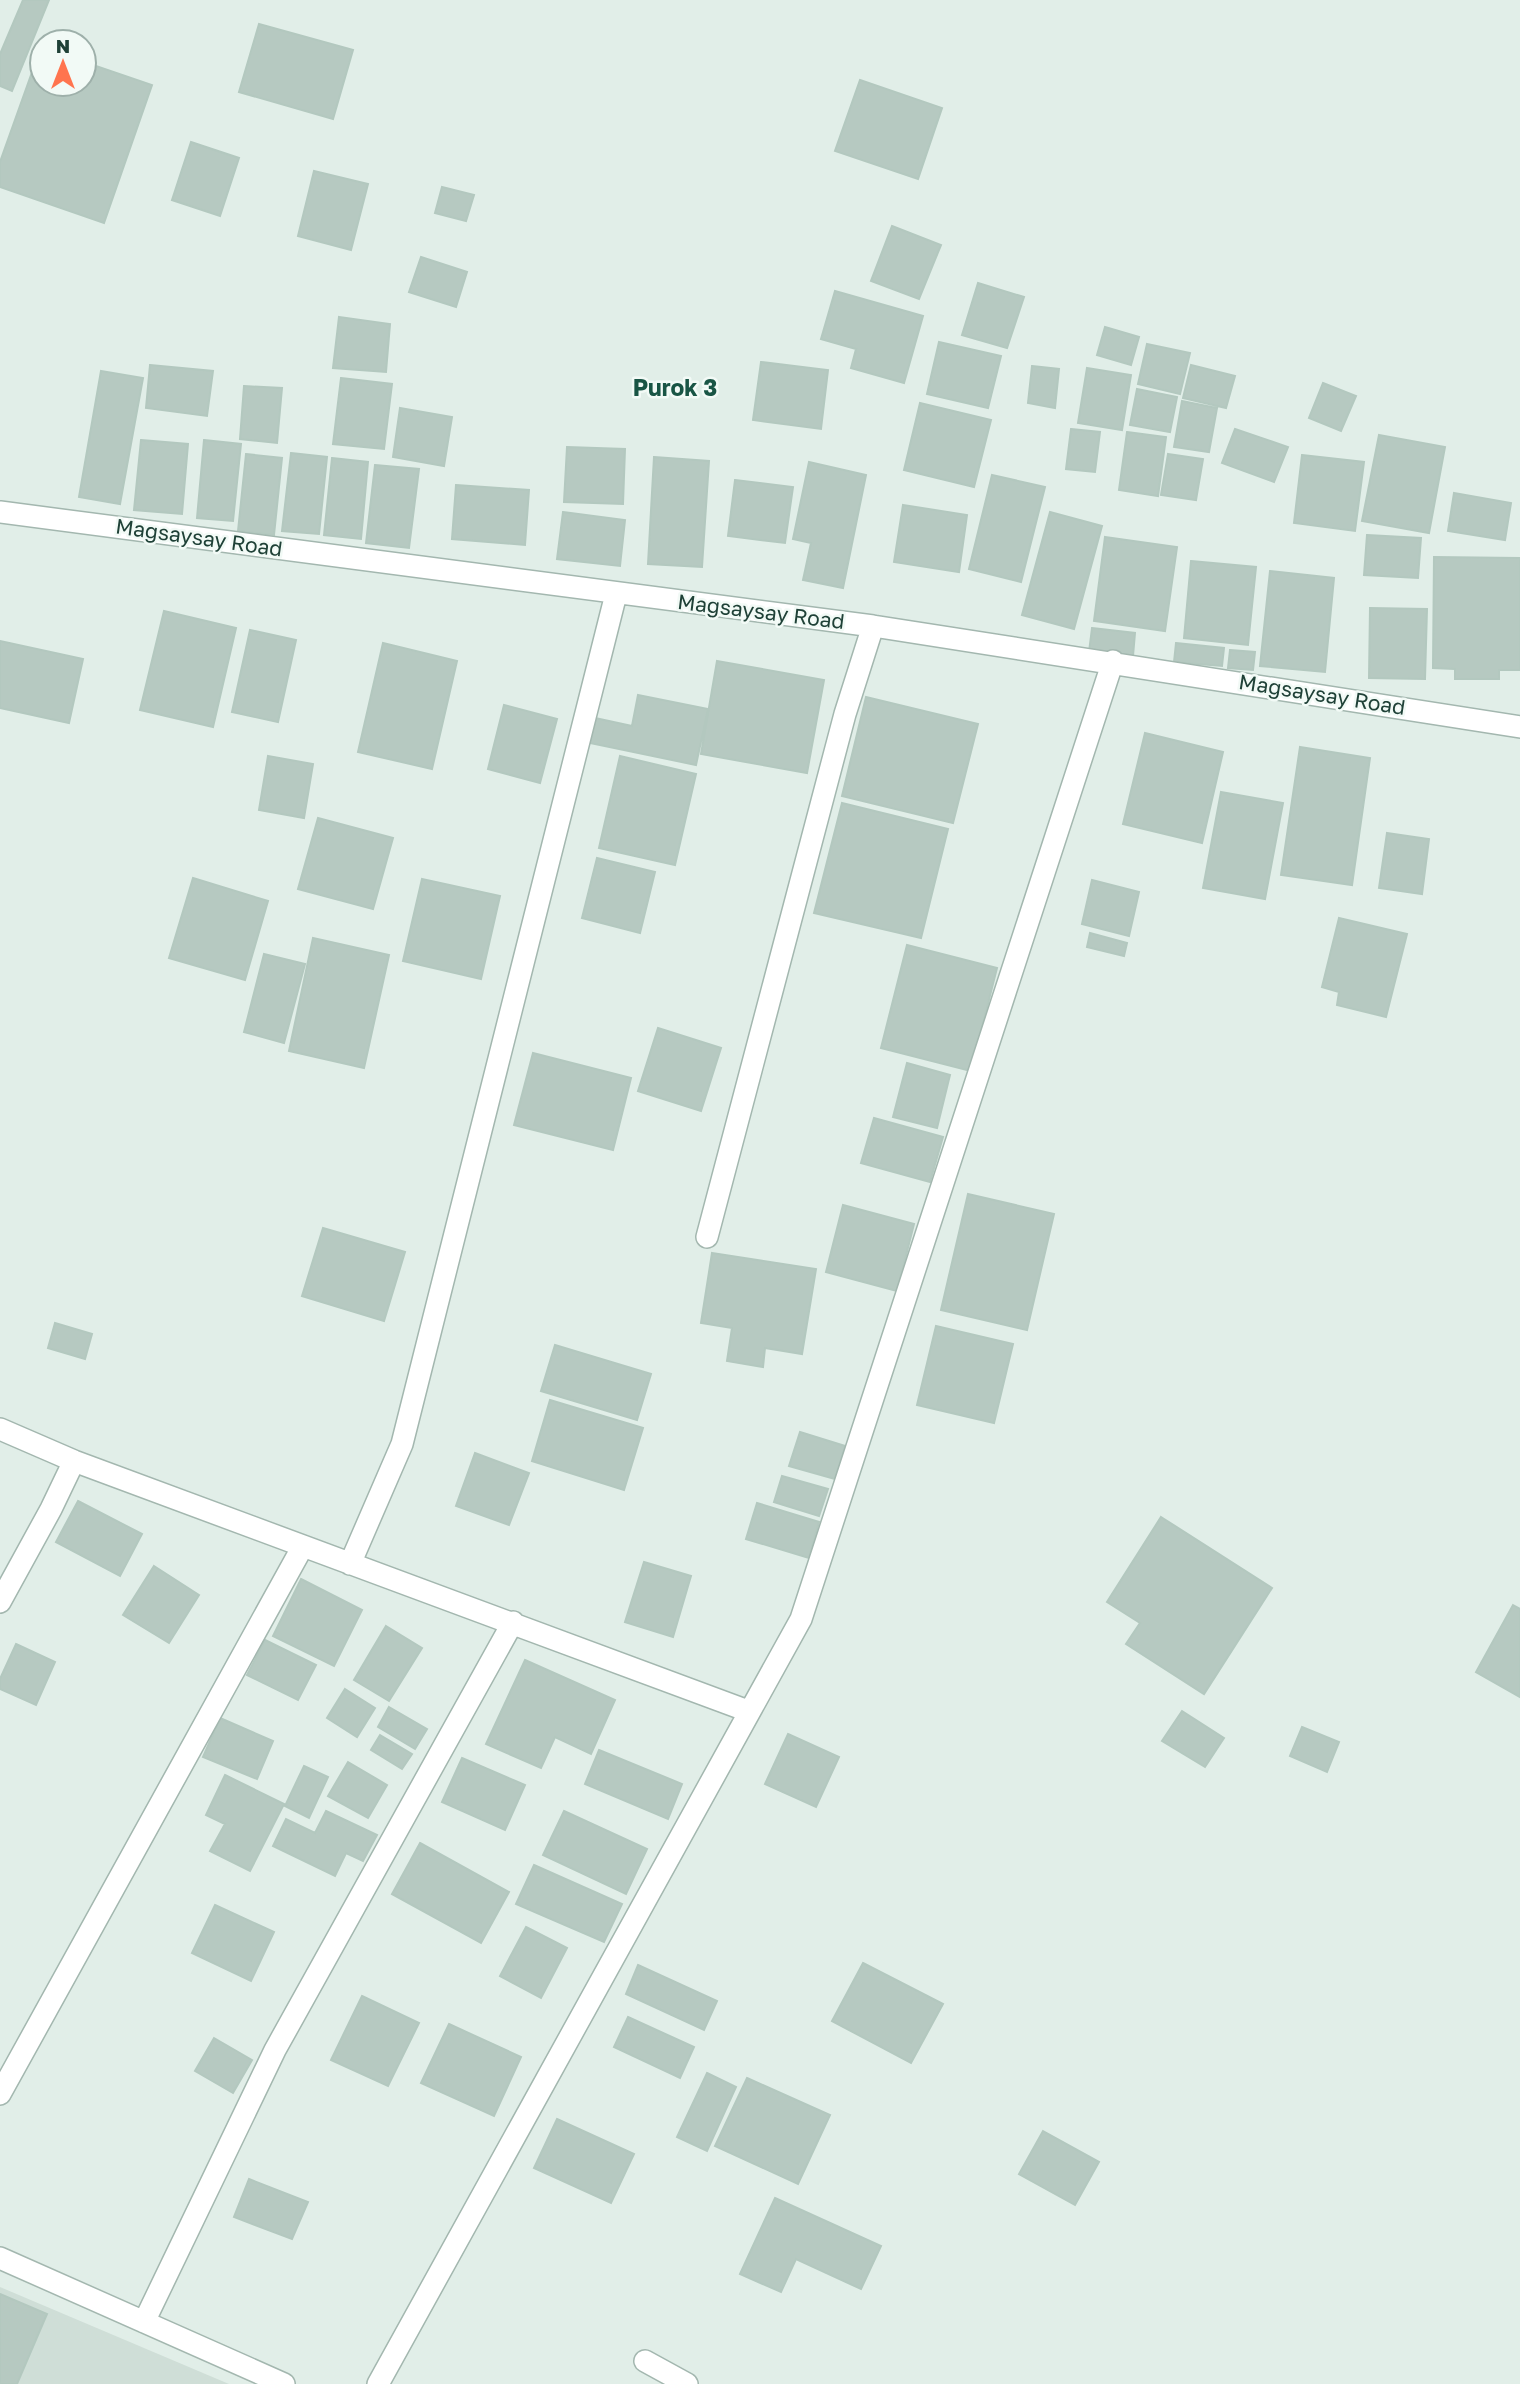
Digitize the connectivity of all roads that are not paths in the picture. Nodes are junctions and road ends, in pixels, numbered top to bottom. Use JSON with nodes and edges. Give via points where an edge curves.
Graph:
{"nodes":[{"id":1,"x":0,"y":512,"type":"edge"},
{"id":2,"x":616,"y":594,"type":"junction"},
{"id":3,"x":873,"y":626,"type":"junction"},
{"id":4,"x":1113,"y":661,"type":"junction"},
{"id":5,"x":1520,"y":727,"type":"edge"},
{"id":6,"x":707,"y":1237,"type":"dead end"},
{"id":7,"x":0,"y":1429,"type":"edge"},
{"id":8,"x":74,"y":1461,"type":"junction"},
{"id":9,"x":303,"y":1546,"type":"junction"},
{"id":10,"x":350,"y":1564,"type":"junction"},
{"id":11,"x":0,"y":1602,"type":"edge"},
{"id":12,"x":513,"y":1622,"type":"junction"},
{"id":13,"x":748,"y":1710,"type":"junction"},
{"id":14,"x":0,"y":2094,"type":"edge"},
{"id":15,"x":0,"y":2258,"type":"edge"},
{"id":16,"x":144,"y":2322,"type":"junction"},
{"id":17,"x":645,"y":2361,"type":"dead end"},
{"id":18,"x":284,"y":2384,"type":"edge"},
{"id":19,"x":378,"y":2384,"type":"edge"},
{"id":20,"x":687,"y":2384,"type":"edge"}],
"edges":[{"from":1,"to":2,"type":"street","name":"Magsaysay Road"},
{"from":2,"to":3,"type":"street","name":"Magsaysay Road"},
{"from":2,"to":10,"type":"street","via":[[402,1444]]},
{"from":3,"to":4,"type":"street","name":"Magsaysay Road"},
{"from":3,"to":6,"type":"street","via":[[845,714]]},
{"from":4,"to":5,"type":"street","name":"Magsaysay Road"},
{"from":4,"to":13,"type":"street","via":[[801,1619]]},
{"from":7,"to":8,"type":"street"},
{"from":8,"to":9,"type":"street"},
{"from":8,"to":11,"type":"street"},
{"from":9,"to":10,"type":"street"},
{"from":9,"to":14,"type":"street"},
{"from":10,"to":12,"type":"street"},
{"from":12,"to":13,"type":"street"},
{"from":12,"to":16,"type":"street","via":[[275,2050]]},
{"from":13,"to":19,"type":"street"},
{"from":15,"to":16,"type":"street"},
{"from":16,"to":18,"type":"street"},
{"from":17,"to":20,"type":"street"}]}
